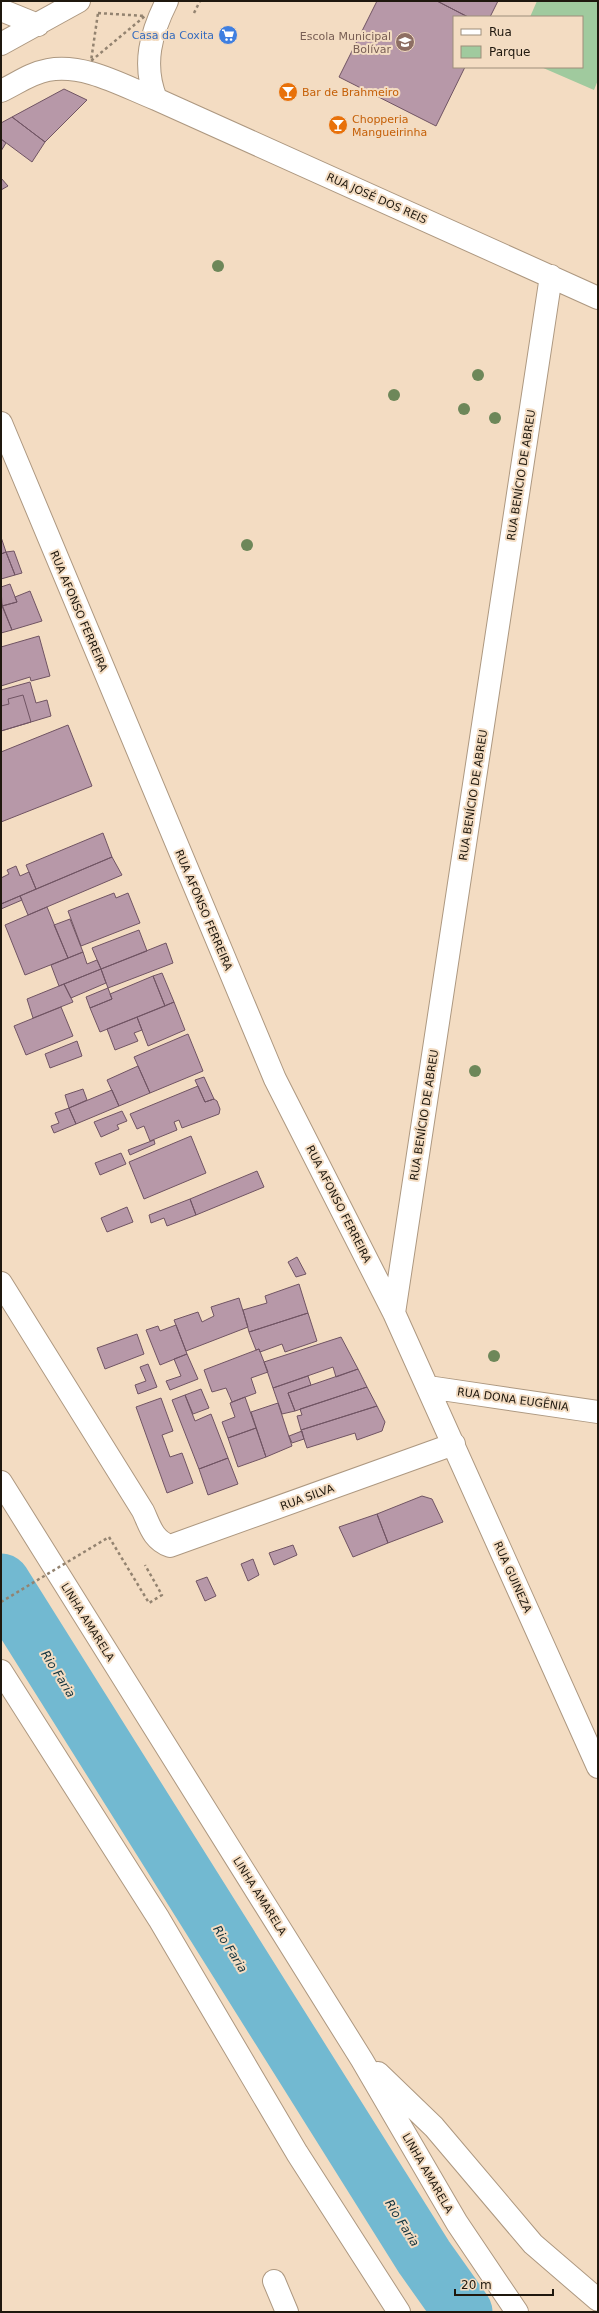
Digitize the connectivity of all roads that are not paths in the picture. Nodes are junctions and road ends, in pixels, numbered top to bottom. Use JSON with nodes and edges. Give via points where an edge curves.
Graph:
{"nodes":[{"id":1,"x":79,"y":1,"type":"edge"},
{"id":2,"x":167,"y":1,"type":"edge"},
{"id":3,"x":1,"y":10,"type":"edge"},
{"id":4,"x":38,"y":25,"type":"junction"},
{"id":5,"x":1,"y":44,"type":"edge"},
{"id":6,"x":1,"y":91,"type":"edge"},
{"id":7,"x":156,"y":99,"type":"junction"},
{"id":8,"x":551,"y":276,"type":"junction"},
{"id":9,"x":598,"y":298,"type":"edge"},
{"id":10,"x":1,"y":423,"type":"edge"},
{"id":11,"x":1,"y":1283,"type":"edge"},
{"id":12,"x":394,"y":1313,"type":"junction"},
{"id":13,"x":428,"y":1387,"type":"junction"},
{"id":14,"x":598,"y":1412,"type":"edge"},
{"id":15,"x":454,"y":1444,"type":"junction"},
{"id":16,"x":1,"y":1482,"type":"edge"},
{"id":17,"x":1,"y":1670,"type":"edge"},
{"id":18,"x":598,"y":1767,"type":"edge"},
{"id":19,"x":362,"y":2060,"type":"junction"},
{"id":20,"x":274,"y":2281,"type":"dead end"},
{"id":21,"x":598,"y":2300,"type":"edge"},
{"id":22,"x":287,"y":2312,"type":"edge"},
{"id":23,"x":398,"y":2312,"type":"edge"},
{"id":24,"x":517,"y":2312,"type":"edge"}],
"edges":[{"from":1,"to":4,"type":"main road"},
{"from":2,"to":7,"type":"main road","via":[[157,21],[148,58],[149,80]]},
{"from":3,"to":4,"type":"main road"},
{"from":4,"to":5,"type":"main road"},
{"from":6,"to":7,"type":"main road","name":"RUA JOSÉ DOS REIS","via":[[39,72],[64,69],[94,75]]},
{"from":7,"to":8,"type":"main road","name":"RUA JOSÉ DOS REIS"},
{"from":8,"to":9,"type":"main road","name":"RUA JOSÉ DOS REIS"},
{"from":8,"to":12,"type":"main road","name":"RUA BENÍCIO DE ABREU"},
{"from":10,"to":12,"type":"main road","name":"RUA AFONSO FERREIRA","via":[[275,1079]]},
{"from":11,"to":15,"type":"main road","name":"RUA SILVA","via":[[160,1542],[175,1545]]},
{"from":12,"to":13,"type":"main road","name":"RUA AFONSO FERREIRA"},
{"from":13,"to":14,"type":"main road","name":"RUA DONA EUGÊNIA"},
{"from":13,"to":15,"type":"main road","name":"RUA GUINEZA"},
{"from":15,"to":18,"type":"main road","name":"RUA GUINEZA"},
{"from":16,"to":19,"type":"main road","name":"LINHA AMARELA"},
{"from":17,"to":23,"type":"main road","via":[[159,1919],[297,2152]]},
{"from":19,"to":21,"type":"main road","via":[[434,2127],[534,2244]]},
{"from":19,"to":24,"type":"main road","name":"LINHA AMARELA","via":[[457,2222]]},
{"from":20,"to":22,"type":"main road"}]}
